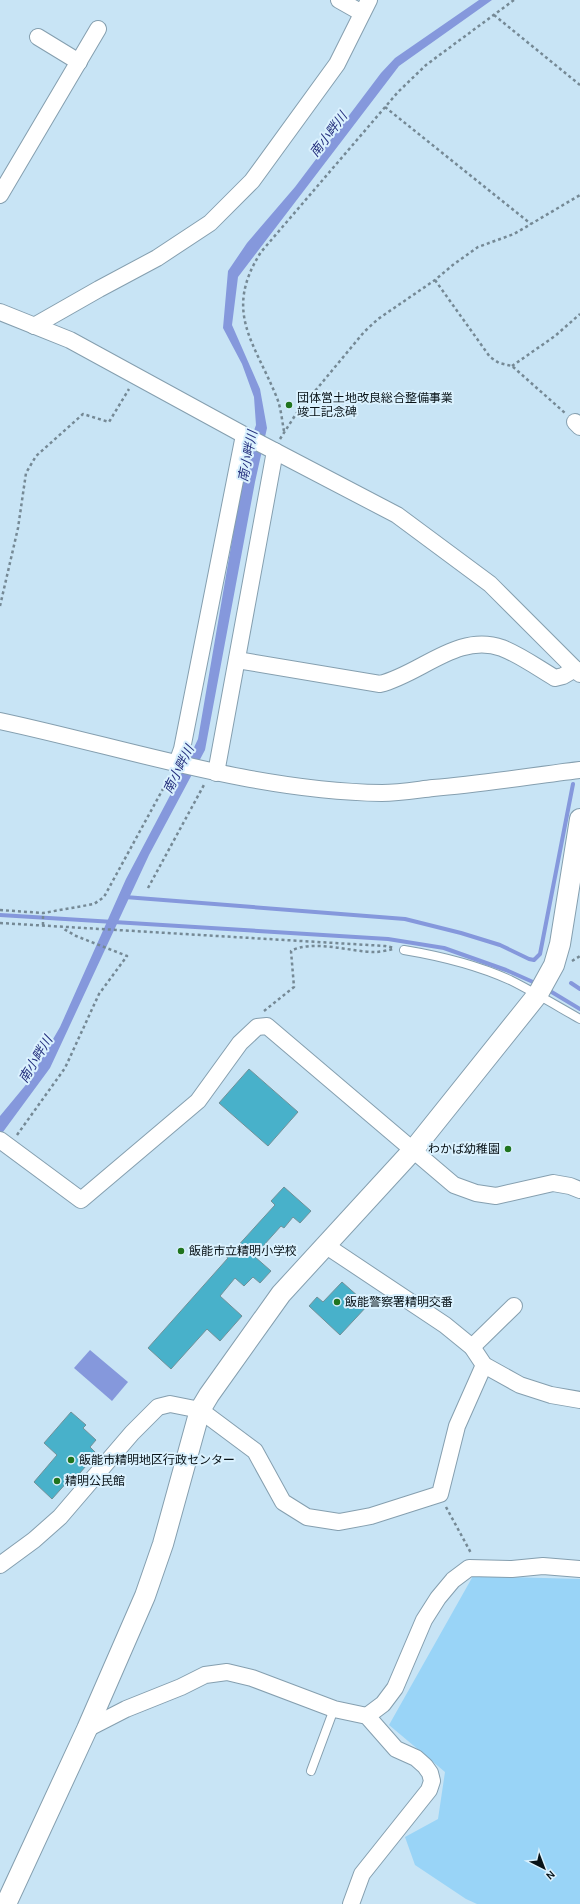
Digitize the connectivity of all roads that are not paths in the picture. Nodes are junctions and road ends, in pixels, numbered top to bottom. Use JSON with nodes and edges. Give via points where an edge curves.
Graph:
{"nodes":[{"id":1,"x":339,"y":0,"type":"edge"},
{"id":2,"x":366,"y":7,"type":"edge"},
{"id":3,"x":98,"y":29,"type":"dead end"},
{"id":4,"x":38,"y":37,"type":"dead end"},
{"id":5,"x":79,"y":62,"type":"junction"},
{"id":6,"x":0,"y":195,"type":"edge"},
{"id":7,"x":0,"y":312,"type":"edge"},
{"id":8,"x":34,"y":326,"type":"junction"},
{"id":9,"x":246,"y":436,"type":"junction"},
{"id":10,"x":272,"y":450,"type":"junction"},
{"id":11,"x":237,"y":660,"type":"junction"},
{"id":12,"x":577,"y":671,"type":"edge"},
{"id":13,"x":0,"y":721,"type":"edge"},
{"id":14,"x":179,"y":764,"type":"junction"},
{"id":15,"x":580,"y":770,"type":"edge"},
{"id":16,"x":211,"y":772,"type":"junction"},
{"id":17,"x":580,"y":819,"type":"edge"},
{"id":18,"x":578,"y":847,"type":"edge"},
{"id":19,"x":404,"y":950,"type":"road end"},
{"id":20,"x":538,"y":994,"type":"junction"},
{"id":21,"x":580,"y":1019,"type":"edge"},
{"id":22,"x":4,"y":1143,"type":"edge"},
{"id":23,"x":414,"y":1149,"type":"junction"},
{"id":24,"x":580,"y":1190,"type":"edge"},
{"id":25,"x":325,"y":1245,"type":"junction"},
{"id":26,"x":514,"y":1306,"type":"dead end"},
{"id":27,"x":472,"y":1347,"type":"junction"},
{"id":28,"x":484,"y":1365,"type":"junction"},
{"id":29,"x":580,"y":1400,"type":"edge"},
{"id":30,"x":200,"y":1410,"type":"junction"},
{"id":31,"x":0,"y":1565,"type":"edge"},
{"id":32,"x":580,"y":1569,"type":"edge"},
{"id":33,"x":334,"y":1709,"type":"junction"},
{"id":34,"x":367,"y":1716,"type":"junction"},
{"id":35,"x":87,"y":1730,"type":"junction"},
{"id":36,"x":311,"y":1771,"type":"dead end"},
{"id":37,"x":6,"y":1904,"type":"edge"},
{"id":38,"x":351,"y":1904,"type":"edge"}],
"edges":[{"from":1,"to":2,"type":"street"},
{"from":2,"to":8,"type":"street","via":[[337,64],[284,138],[252,181],[210,223],[157,258]]},
{"from":3,"to":5,"type":"street"},
{"from":4,"to":5,"type":"street"},
{"from":5,"to":6,"type":"street"},
{"from":7,"to":8,"type":"street"},
{"from":8,"to":9,"type":"street","via":[[70,340]]},
{"from":9,"to":10,"type":"street"},
{"from":9,"to":14,"type":"street"},
{"from":10,"to":11,"type":"street"},
{"from":10,"to":12,"type":"street","via":[[397,515],[490,584]]},
{"from":11,"to":12,"type":"street","via":[[380,684],[401,677],[459,648],[472,644],[488,644],[503,649],[556,678]]},
{"from":11,"to":16,"type":"street"},
{"from":13,"to":14,"type":"street"},
{"from":14,"to":16,"type":"street"},
{"from":15,"to":16,"type":"street","via":[[383,793],[308,787]]},
{"from":17,"to":18,"type":"street"},
{"from":18,"to":20,"type":"street","via":[[560,944],[554,965]]},
{"from":19,"to":20,"type":"lane","via":[[463,963]]},
{"from":20,"to":21,"type":"lane"},
{"from":20,"to":23,"type":"street"},
{"from":22,"to":23,"type":"street","via":[[81,1200],[198,1101],[240,1043],[257,1027],[267,1026]]},
{"from":23,"to":24,"type":"street","via":[[454,1185],[476,1193],[496,1196],[553,1183]]},
{"from":23,"to":25,"type":"street"},
{"from":25,"to":27,"type":"street"},
{"from":25,"to":30,"type":"street","via":[[268,1310]]},
{"from":26,"to":27,"type":"street"},
{"from":27,"to":28,"type":"street"},
{"from":28,"to":29,"type":"street","via":[[520,1385],[551,1395]]},
{"from":28,"to":30,"type":"street","via":[[457,1426],[440,1494],[371,1516],[339,1522],[307,1518],[283,1502],[255,1451]]},
{"from":30,"to":31,"type":"street","via":[[170,1404],[158,1407],[132,1433],[60,1517]]},
{"from":30,"to":35,"type":"street","via":[[163,1544],[145,1596]]},
{"from":32,"to":34,"type":"street","via":[[543,1566],[512,1569],[468,1568],[453,1580],[438,1598],[424,1620],[395,1688],[383,1704]]},
{"from":33,"to":34,"type":"street"},
{"from":33,"to":35,"type":"street","via":[[252,1678],[228,1672],[205,1675],[126,1709]]},
{"from":33,"to":36,"type":"lane"},
{"from":34,"to":38,"type":"street","via":[[396,1749],[416,1758],[425,1766],[432,1781],[428,1790],[362,1874]]},
{"from":35,"to":37,"type":"street"}]}
